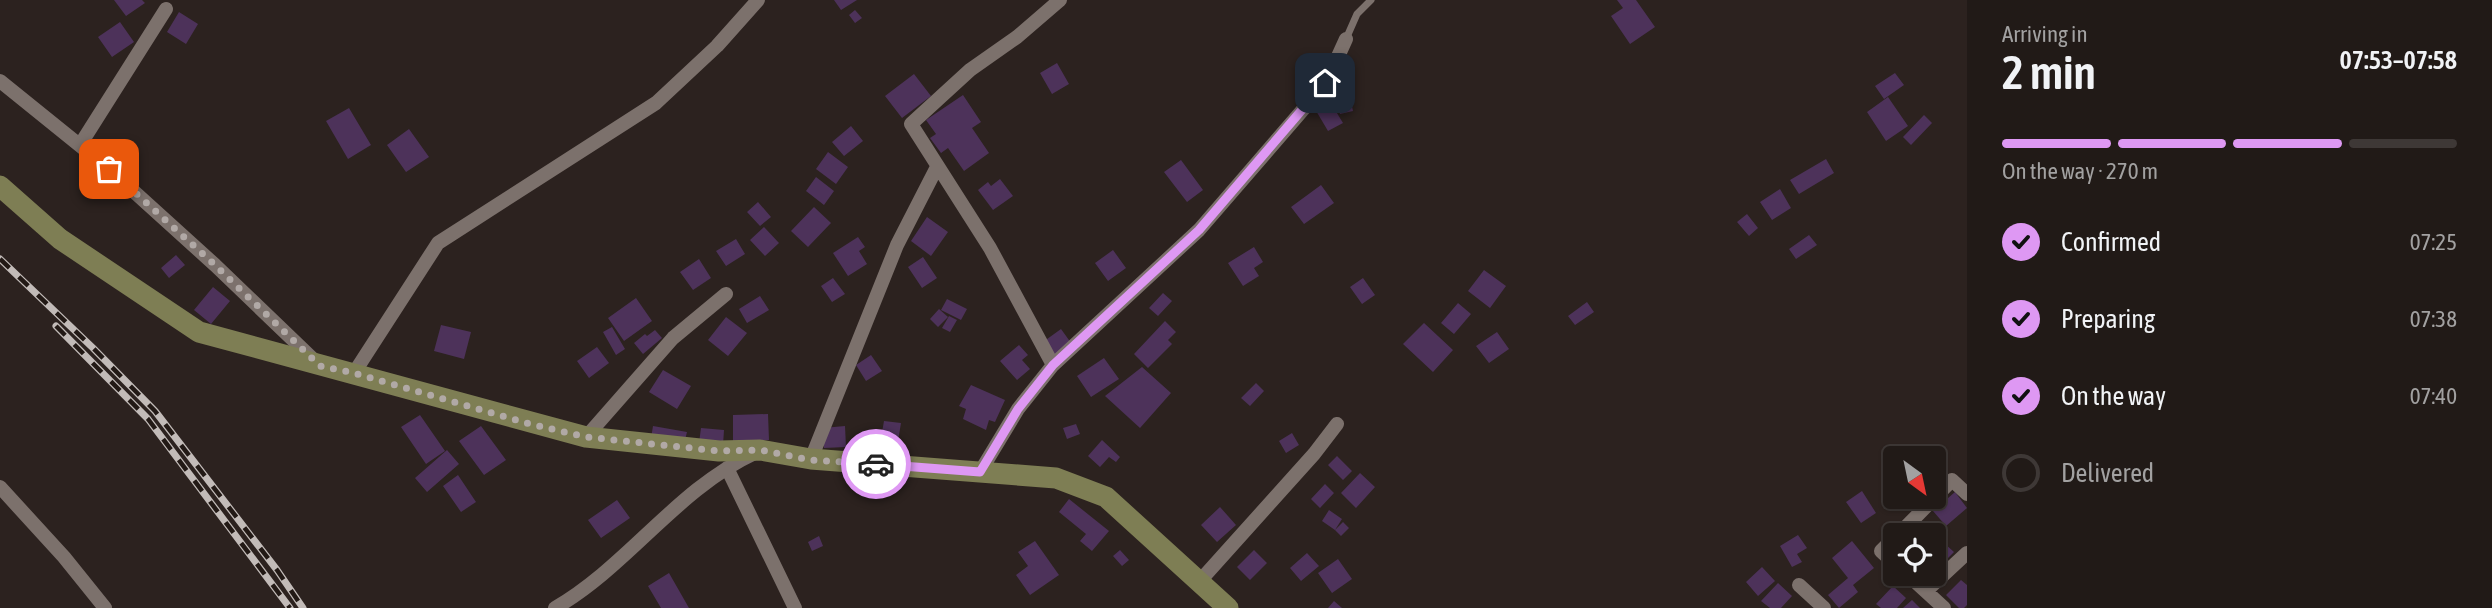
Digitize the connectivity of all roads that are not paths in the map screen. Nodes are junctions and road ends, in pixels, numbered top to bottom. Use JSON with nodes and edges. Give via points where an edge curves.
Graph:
{"nodes":[{"id":1,"x":758,"y":0,"type":"edge"},
{"id":2,"x":1060,"y":0,"type":"edge"},
{"id":3,"x":1371,"y":0,"type":"edge"},
{"id":4,"x":166,"y":9,"type":"dead end"},
{"id":5,"x":1346,"y":39,"type":"joint"},
{"id":6,"x":0,"y":80,"type":"edge"},
{"id":7,"x":80,"y":145,"type":"junction"},
{"id":8,"x":937,"y":167,"type":"junction"},
{"id":9,"x":0,"y":186,"type":"edge"},
{"id":10,"x":726,"y":294,"type":"dead end"},
{"id":11,"x":1053,"y":365,"type":"junction"},
{"id":12,"x":320,"y":366,"type":"junction"},
{"id":13,"x":354,"y":373,"type":"junction"},
{"id":14,"x":1337,"y":424,"type":"dead end"},
{"id":15,"x":586,"y":437,"type":"junction"},
{"id":16,"x":760,"y":450,"type":"junction"},
{"id":17,"x":811,"y":460,"type":"junction"},
{"id":18,"x":727,"y":468,"type":"junction"},
{"id":19,"x":980,"y":472,"type":"junction"},
{"id":20,"x":0,"y":487,"type":"edge"},
{"id":21,"x":1967,"y":494,"type":"edge"},
{"id":22,"x":1909,"y":523,"type":"edge"},
{"id":23,"x":1967,"y":553,"type":"edge"},
{"id":24,"x":1199,"y":582,"type":"junction"},
{"id":25,"x":1798,"y":585,"type":"dead end"},
{"id":26,"x":1920,"y":586,"type":"edge"},
{"id":27,"x":1926,"y":591,"type":"junction"},
{"id":28,"x":104,"y":608,"type":"edge"},
{"id":29,"x":555,"y":608,"type":"edge"},
{"id":30,"x":795,"y":608,"type":"edge"},
{"id":31,"x":1228,"y":608,"type":"edge"},
{"id":32,"x":1824,"y":608,"type":"edge"},
{"id":33,"x":1944,"y":608,"type":"edge"}],
"edges":[{"from":1,"to":13,"type":"street","via":[[656,103],[438,243]]},
{"from":2,"to":8,"type":"street","via":[[970,70],[911,124]]},
{"from":3,"to":5,"type":"lane","via":[[1357,14]]},
{"from":4,"to":7,"type":"street"},
{"from":5,"to":11,"type":"street","via":[[1325,83],[1199,230]]},
{"from":6,"to":7,"type":"street"},
{"from":7,"to":12,"type":"street"},
{"from":8,"to":11,"type":"street","via":[[990,248]]},
{"from":8,"to":17,"type":"street","via":[[897,245]]},
{"from":9,"to":12,"type":"street","via":[[60,239],[199,332]]},
{"from":10,"to":15,"type":"street","via":[[673,338]]},
{"from":11,"to":19,"type":"street","via":[[1018,409]]},
{"from":12,"to":13,"type":"street"},
{"from":13,"to":15,"type":"street"},
{"from":14,"to":24,"type":"street"},
{"from":15,"to":16,"type":"street","via":[[719,451]]},
{"from":16,"to":17,"type":"street"},
{"from":16,"to":18,"type":"street"},
{"from":17,"to":19,"type":"street"},
{"from":18,"to":29,"type":"street"},
{"from":18,"to":30,"type":"street"},
{"from":19,"to":24,"type":"street","via":[[1056,478],[1106,497]]},
{"from":20,"to":28,"type":"street"},
{"from":21,"to":22,"type":"street","via":[[1952,481]]},
{"from":23,"to":27,"type":"street"},
{"from":24,"to":31,"type":"street"},
{"from":25,"to":32,"type":"street"},
{"from":26,"to":27,"type":"street"},
{"from":27,"to":33,"type":"street"}]}
